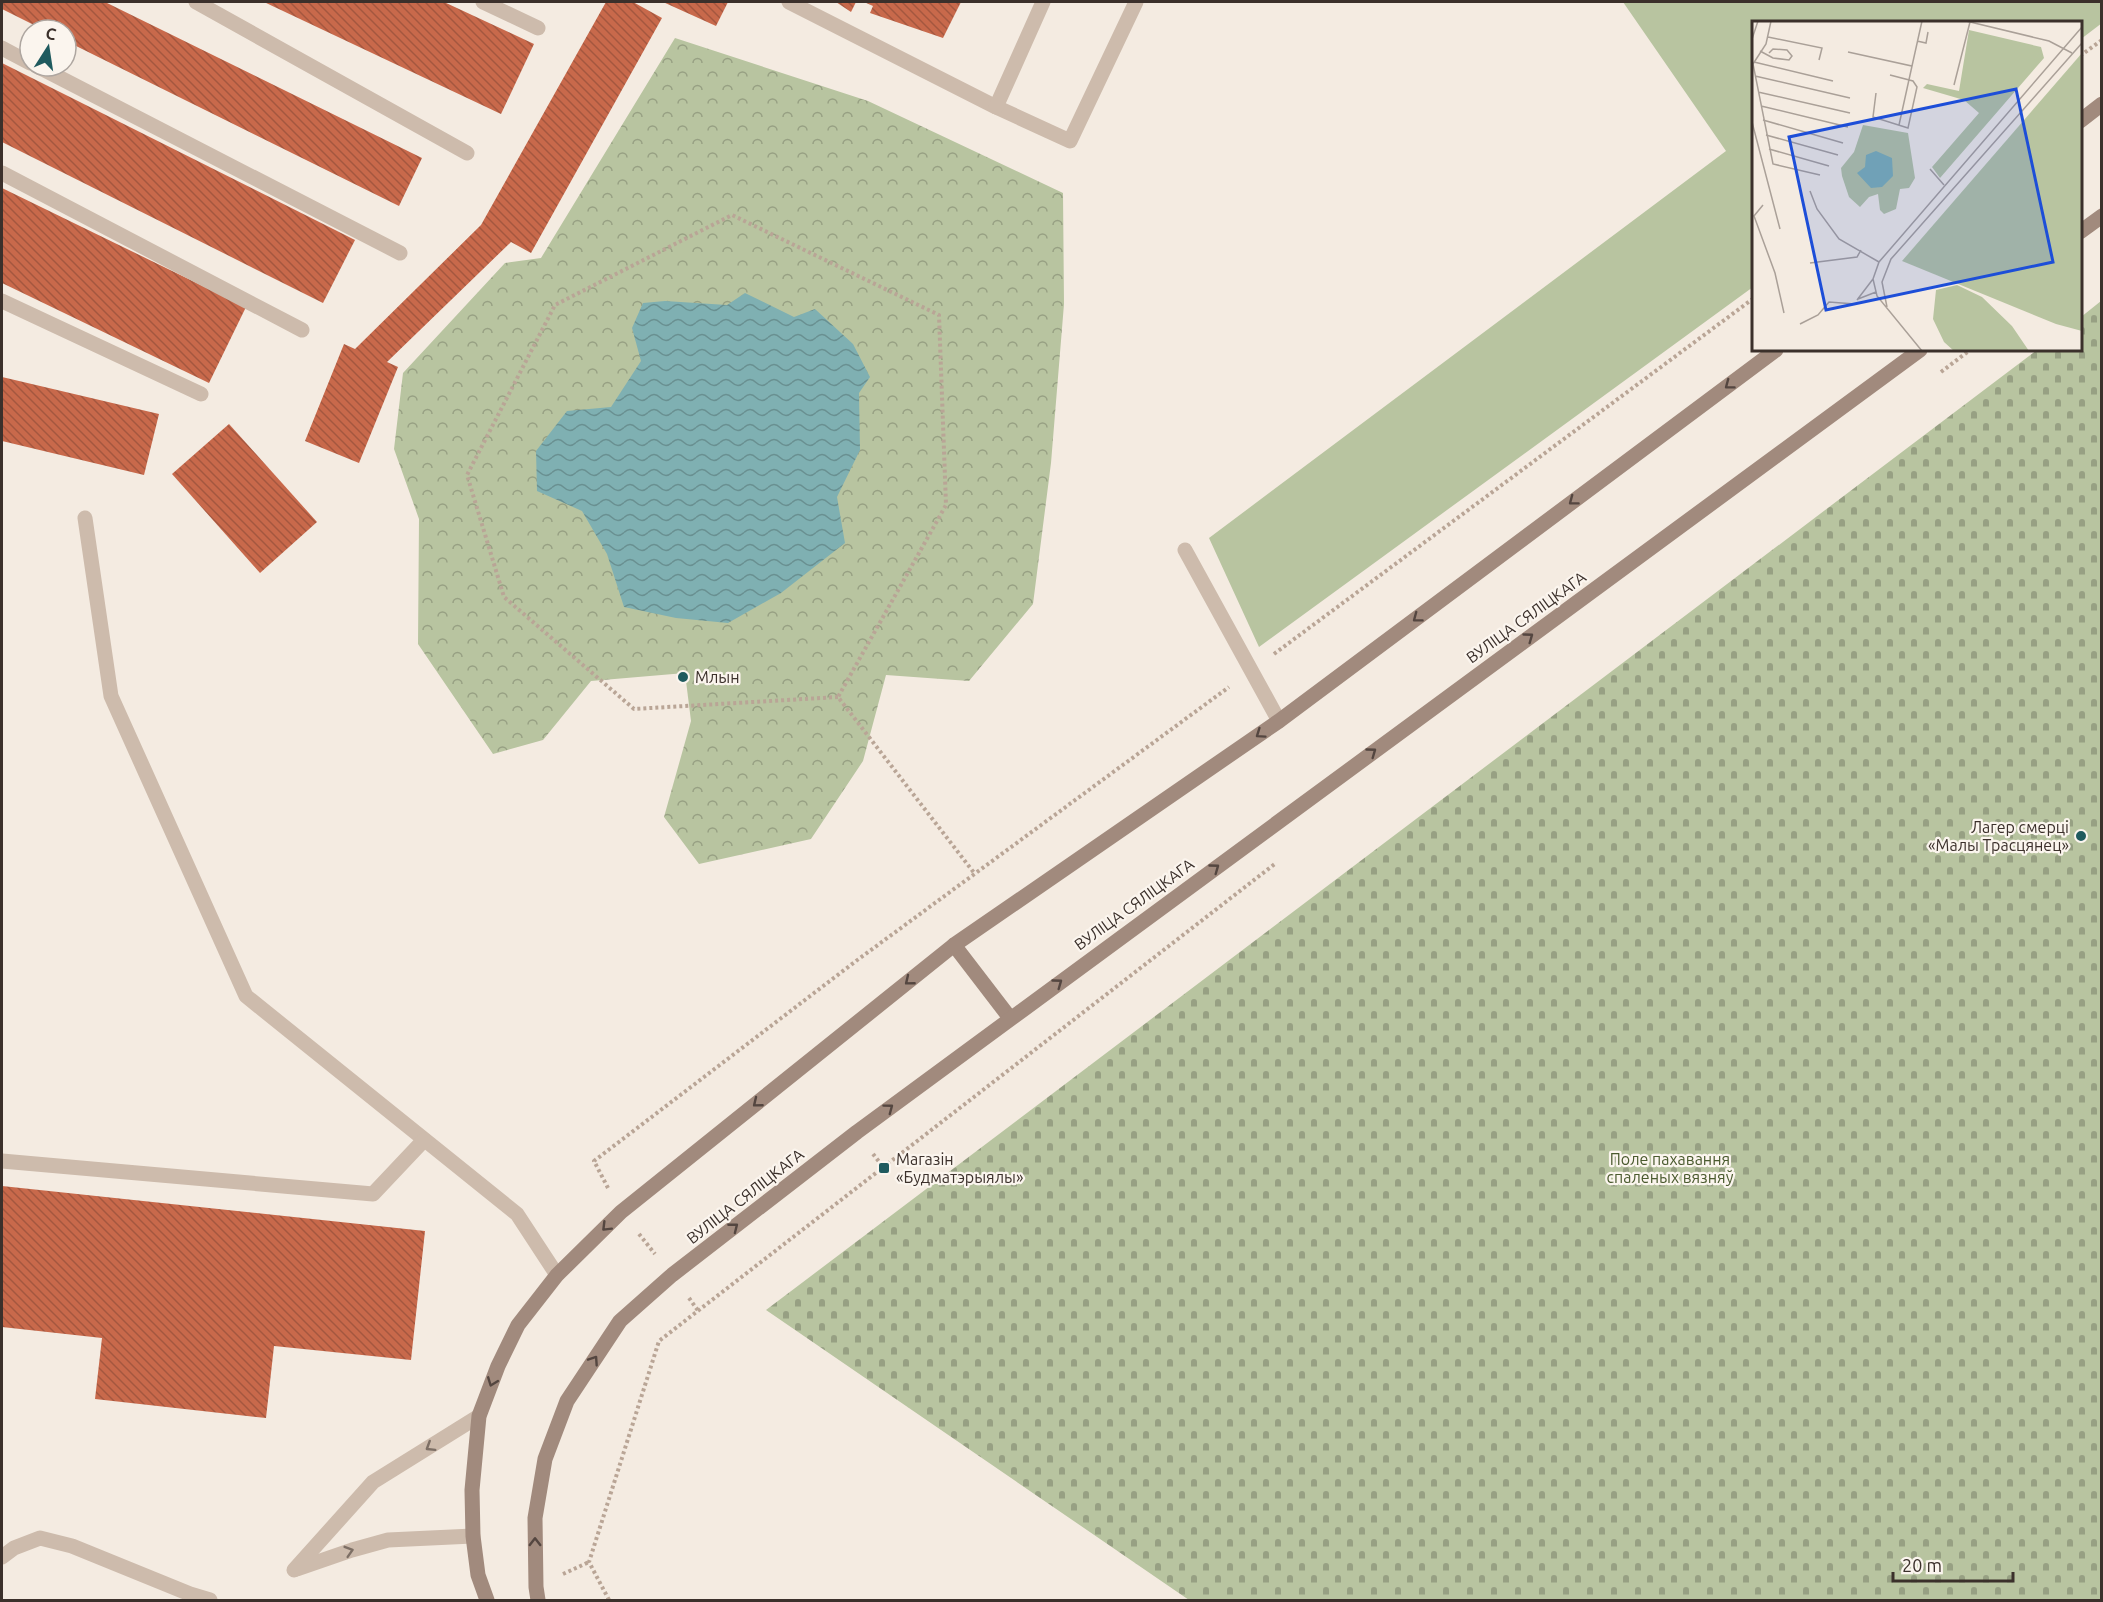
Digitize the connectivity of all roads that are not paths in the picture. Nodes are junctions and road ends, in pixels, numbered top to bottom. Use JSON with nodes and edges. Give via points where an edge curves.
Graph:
{"nodes":[{"id":1,"x":196,"y":2,"type":"edge"},
{"id":2,"x":483,"y":2,"type":"edge"},
{"id":3,"x":789,"y":2,"type":"edge"},
{"id":4,"x":1043,"y":2,"type":"edge"},
{"id":5,"x":1136,"y":2,"type":"edge"},
{"id":6,"x":538,"y":28,"type":"dead end"},
{"id":7,"x":2,"y":48,"type":"edge"},
{"id":8,"x":18,"y":57,"type":"edge"},
{"id":9,"x":60,"y":78,"type":"edge"},
{"id":10,"x":2102,"y":104,"type":"edge"},
{"id":11,"x":996,"y":106,"type":"junction"},
{"id":12,"x":2082,"y":119,"type":"edge"},
{"id":13,"x":467,"y":153,"type":"dead end"},
{"id":14,"x":2,"y":173,"type":"edge"},
{"id":15,"x":2102,"y":216,"type":"edge"},
{"id":16,"x":2082,"y":231,"type":"edge"},
{"id":17,"x":400,"y":254,"type":"dead end"},
{"id":18,"x":2,"y":301,"type":"edge"},
{"id":19,"x":302,"y":330,"type":"dead end"},
{"id":20,"x":1775,"y":351,"type":"edge"},
{"id":21,"x":1919,"y":351,"type":"edge"},
{"id":22,"x":201,"y":394,"type":"dead end"},
{"id":23,"x":84,"y":518,"type":"dead end"},
{"id":24,"x":1185,"y":550,"type":"dead end"},
{"id":25,"x":1279,"y":721,"type":"junction"},
{"id":26,"x":954,"y":945,"type":"junction"},
{"id":27,"x":1010,"y":1018,"type":"junction"},
{"id":28,"x":424,"y":1140,"type":"junction"},
{"id":29,"x":2,"y":1161,"type":"edge"},
{"id":30,"x":557,"y":1275,"type":"junction"},
{"id":31,"x":479,"y":1416,"type":"junction"},
{"id":32,"x":473,"y":1536,"type":"junction"},
{"id":33,"x":2,"y":1557,"type":"edge"},
{"id":34,"x":210,"y":1600,"type":"edge"},
{"id":35,"x":487,"y":1600,"type":"edge"},
{"id":36,"x":538,"y":1600,"type":"edge"}],
"edges":[{"from":1,"to":13,"type":"lane"},
{"from":2,"to":6,"type":"lane"},
{"from":3,"to":11,"type":"lane"},
{"from":4,"to":11,"type":"lane"},
{"from":5,"to":11,"type":"lane","via":[[1070,141]]},
{"from":7,"to":8,"type":"lane"},
{"from":9,"to":17,"type":"lane"},
{"from":10,"to":12,"type":"main road"},
{"from":14,"to":19,"type":"lane"},
{"from":15,"to":16,"type":"main road"},
{"from":18,"to":22,"type":"lane"},
{"from":20,"to":25,"type":"main road","one_way":true},
{"from":27,"to":21,"type":"main road","name":"ВУЛІЦА СЯЛІЦКАГА","one_way":true},
{"from":23,"to":28,"type":"lane","via":[[111,696],[246,996]]},
{"from":24,"to":25,"type":"lane"},
{"from":25,"to":26,"type":"main road","one_way":true},
{"from":26,"to":27,"type":"main road"},
{"from":26,"to":30,"type":"main road","one_way":true,"via":[[621,1212]]},
{"from":36,"to":27,"type":"main road","name":"ВУЛІЦА СЯЛІЦКАГА","one_way":true,"via":[[535,1518],[545,1459],[567,1401],[620,1321],[672,1275]]},
{"from":28,"to":29,"type":"lane","via":[[373,1194]]},
{"from":28,"to":30,"type":"lane","via":[[517,1214]]},
{"from":30,"to":31,"type":"main road","one_way":true,"via":[[518,1325]]},
{"from":31,"to":32,"type":"main road","via":[[472,1490]]},
{"from":31,"to":32,"type":"lane","one_way":true,"via":[[373,1482],[294,1570],[388,1540]]},
{"from":32,"to":35,"type":"main road","via":[[478,1575]]},
{"from":33,"to":34,"type":"lane","via":[[40,1538],[72,1546]]}]}
